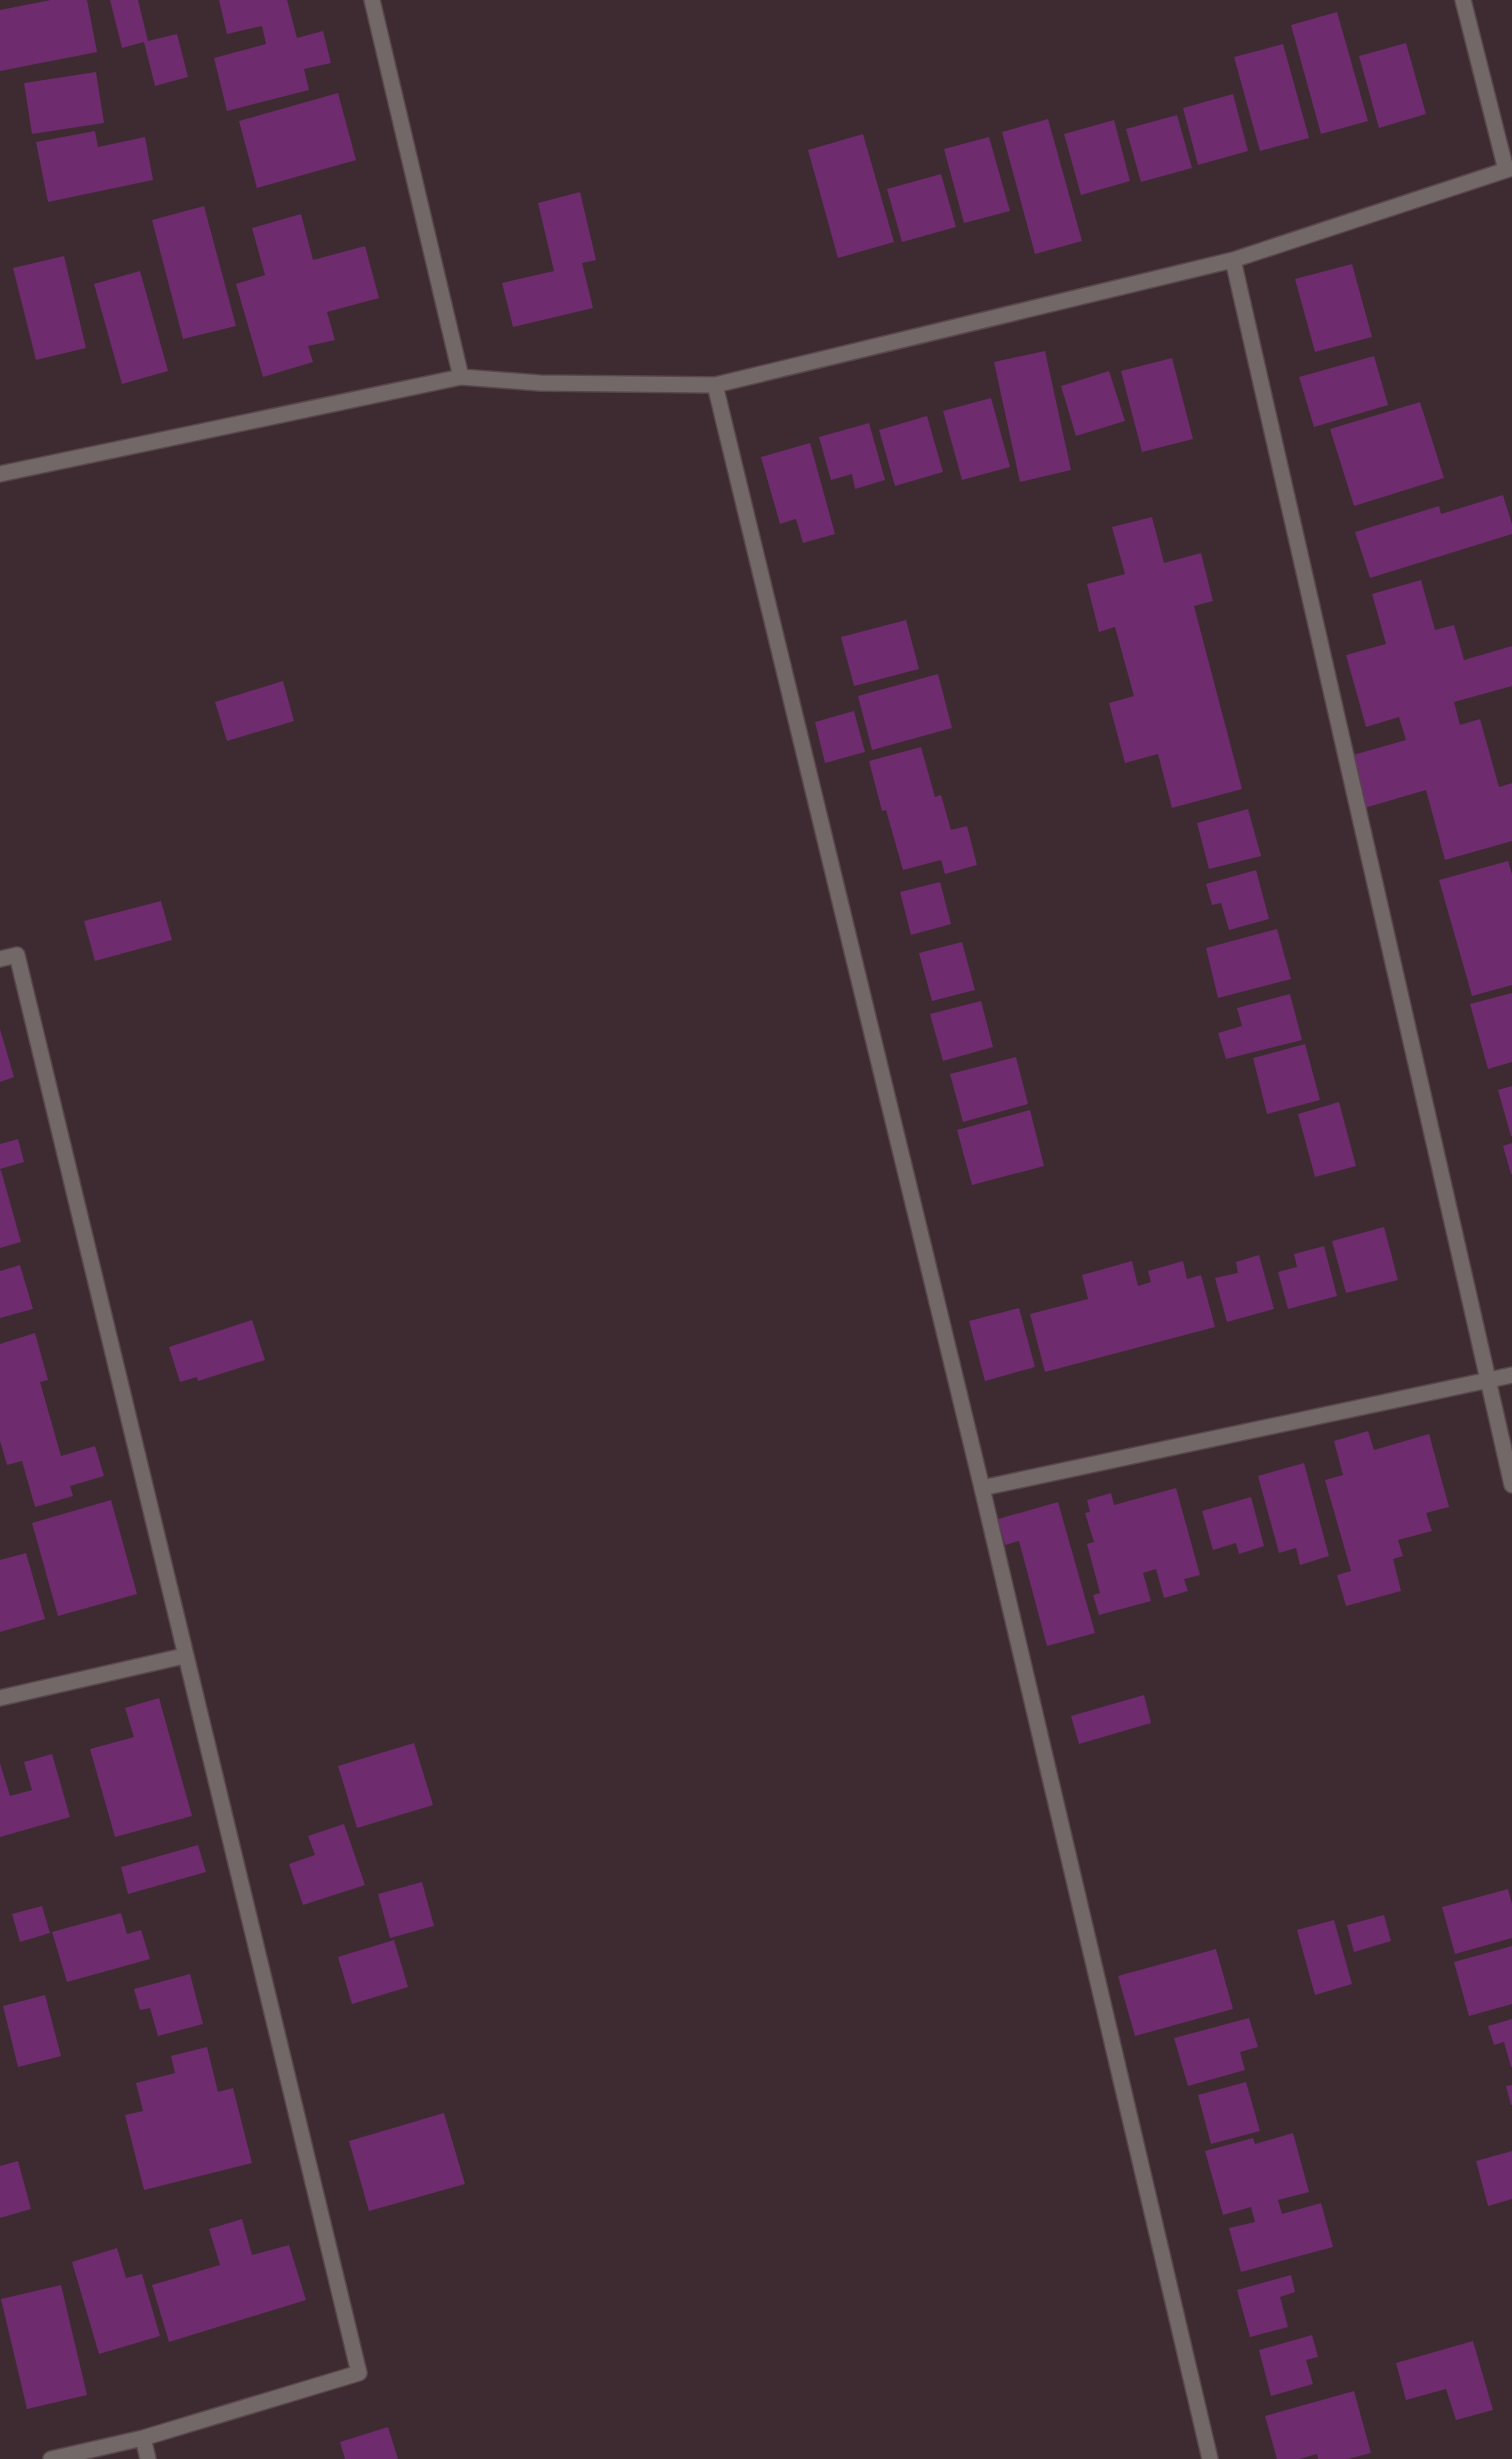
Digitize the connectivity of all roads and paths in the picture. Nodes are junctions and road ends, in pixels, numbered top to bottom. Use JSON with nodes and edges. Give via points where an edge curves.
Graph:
{"nodes":[{"id":1,"x":372,"y":0,"type":"edge"},
{"id":2,"x":1463,"y":0,"type":"edge"},
{"id":3,"x":1509,"y":169,"type":"edge"},
{"id":4,"x":1233,"y":260,"type":"junction"},
{"id":5,"x":461,"y":376,"type":"junction"},
{"id":6,"x":716,"y":385,"type":"junction"},
{"id":7,"x":0,"y":474,"type":"edge"},
{"id":8,"x":0,"y":959,"type":"edge"},
{"id":9,"x":1512,"y":1375,"type":"edge"},
{"id":10,"x":1488,"y":1380,"type":"junction"},
{"id":11,"x":1512,"y":1485,"type":"edge"},
{"id":12,"x":982,"y":1488,"type":"junction"},
{"id":13,"x":184,"y":1656,"type":"junction"},
{"id":14,"x":0,"y":1698,"type":"edge"},
{"id":15,"x":143,"y":2438,"type":"junction"},
{"id":16,"x":51,"y":2459,"type":"edge"},
{"id":17,"x":148,"y":2459,"type":"edge"},
{"id":18,"x":1210,"y":2459,"type":"edge"}],
"edges":[{"from":1,"to":5,"type":"street"},
{"from":2,"to":3,"type":"street"},
{"from":3,"to":4,"type":"street"},
{"from":4,"to":6,"type":"street"},
{"from":4,"to":10,"type":"street"},
{"from":5,"to":6,"type":"street","via":[[540,383]]},
{"from":5,"to":7,"type":"street"},
{"from":6,"to":12,"type":"street"},
{"from":8,"to":13,"type":"street","via":[[17,955]]},
{"from":9,"to":10,"type":"street"},
{"from":10,"to":11,"type":"street"},
{"from":10,"to":12,"type":"street"},
{"from":12,"to":18,"type":"street"},
{"from":13,"to":14,"type":"street"},
{"from":13,"to":15,"type":"street","via":[[359,2373]]},
{"from":15,"to":16,"type":"street"},
{"from":15,"to":17,"type":"street"}]}
